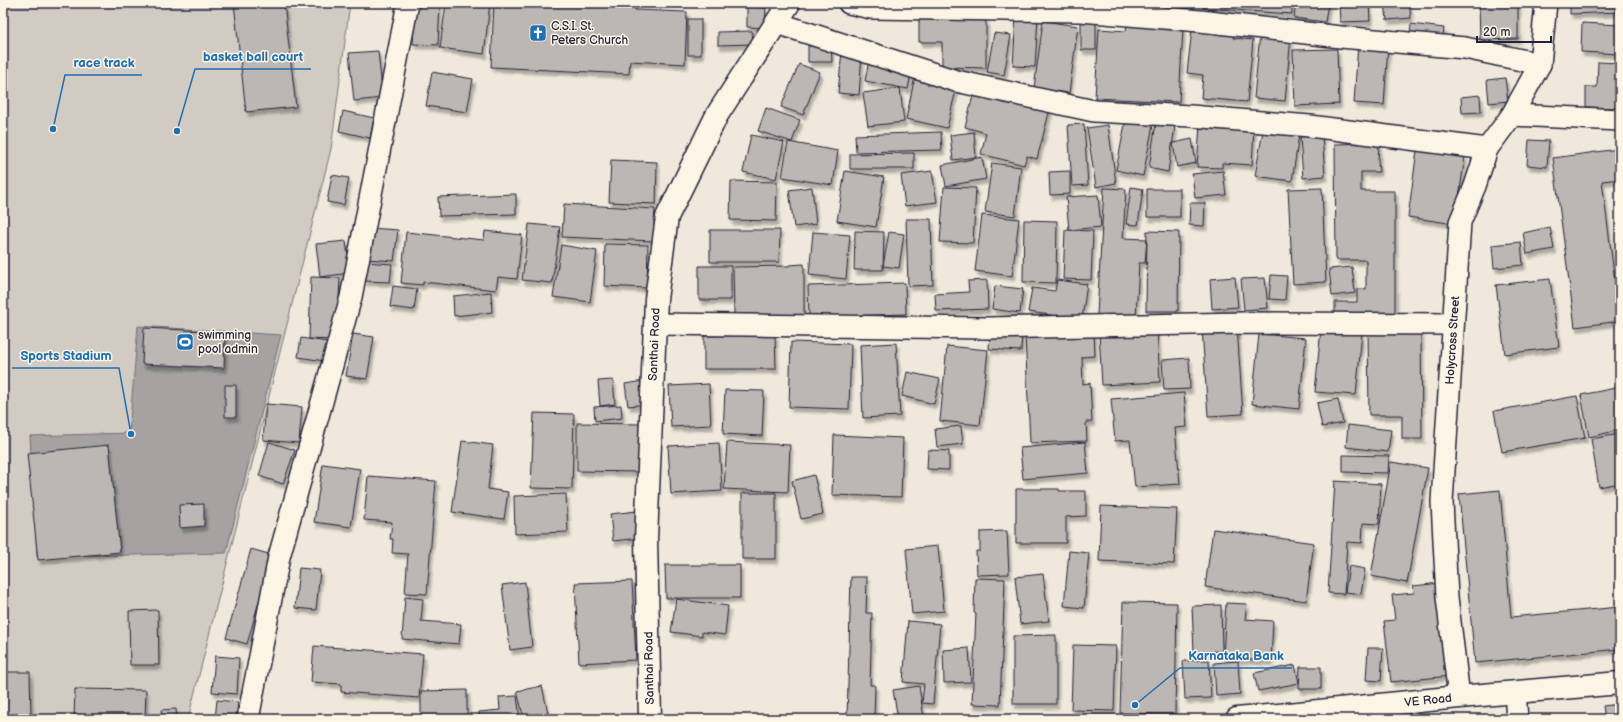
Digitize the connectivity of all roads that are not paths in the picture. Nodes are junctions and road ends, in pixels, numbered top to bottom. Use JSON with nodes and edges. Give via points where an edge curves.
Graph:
{"nodes":[{"id":1,"x":408,"y":3,"type":"edge"},
{"id":2,"x":790,"y":3,"type":"edge"},
{"id":3,"x":849,"y":3,"type":"edge"},
{"id":4,"x":1546,"y":3,"type":"edge"},
{"id":5,"x":777,"y":23,"type":"junction"},
{"id":6,"x":1540,"y":64,"type":"junction"},
{"id":7,"x":1512,"y":114,"type":"junction"},
{"id":8,"x":1620,"y":120,"type":"edge"},
{"id":9,"x":1487,"y":149,"type":"junction"},
{"id":10,"x":655,"y":324,"type":"junction"},
{"id":11,"x":1453,"y":324,"type":"junction"},
{"id":12,"x":1620,"y":683,"type":"edge"},
{"id":13,"x":1516,"y":692,"type":"junction"},
{"id":14,"x":1459,"y":697,"type":"junction"},
{"id":15,"x":248,"y":719,"type":"edge"},
{"id":16,"x":650,"y":719,"type":"edge"},
{"id":17,"x":1237,"y":719,"type":"edge"},
{"id":18,"x":1517,"y":719,"type":"edge"}],
"edges":[{"from":1,"to":15,"type":"street","via":[[351,297],[279,557]]},
{"from":2,"to":5,"type":"street","name":"Santhai Road"},
{"from":3,"to":6,"type":"street","via":[[871,8],[1081,12],[1200,21],[1465,48]]},
{"from":4,"to":6,"type":"street","name":"Holycross Street"},
{"from":5,"to":9,"type":"street","via":[[956,81],[1094,111],[1310,126]]},
{"from":5,"to":10,"type":"street","name":"Santhai Road","via":[[717,115],[667,217]]},
{"from":6,"to":7,"type":"street","name":"Holycross Street"},
{"from":7,"to":8,"type":"street"},
{"from":7,"to":9,"type":"street","name":"Holycross Street"},
{"from":9,"to":11,"type":"street","name":"Holycross Street","via":[[1460,222]]},
{"from":10,"to":11,"type":"street","via":[[988,328],[1245,323]]},
{"from":10,"to":16,"type":"street","name":"Santhai Road","via":[[646,540]]},
{"from":11,"to":14,"type":"street","name":"Holycross Street","via":[[1442,502],[1447,597]]},
{"from":12,"to":13,"type":"street","name":"VE Road"},
{"from":13,"to":14,"type":"street","name":"VE Road"},
{"from":13,"to":18,"type":"street"},
{"from":14,"to":17,"type":"street","name":"VE Road"}]}
